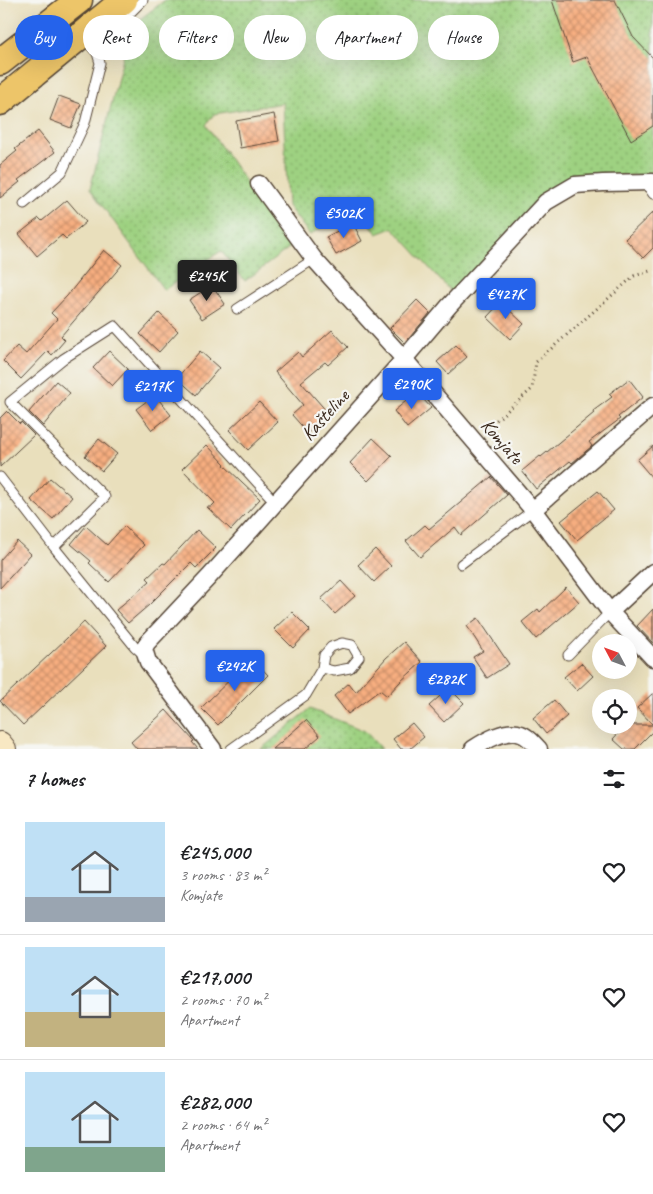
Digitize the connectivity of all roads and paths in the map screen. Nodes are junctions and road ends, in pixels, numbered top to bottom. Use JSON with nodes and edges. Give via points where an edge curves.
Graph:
{"nodes":[{"id":1,"x":64,"y":0,"type":"edge"},
{"id":2,"x":79,"y":0,"type":"edge"},
{"id":3,"x":137,"y":2,"type":"edge"},
{"id":4,"x":54,"y":15,"type":"edge"},
{"id":5,"x":59,"y":15,"type":"edge"},
{"id":6,"x":127,"y":15,"type":"edge"},
{"id":7,"x":73,"y":44,"type":"edge"},
{"id":8,"x":15,"y":50,"type":"edge"},
{"id":9,"x":50,"y":60,"type":"edge"},
{"id":10,"x":99,"y":60,"type":"edge"},
{"id":11,"x":0,"y":62,"type":"edge"},
{"id":12,"x":0,"y":102,"type":"edge"},
{"id":13,"x":259,"y":184,"type":"dead end"},
{"id":14,"x":650,"y":186,"type":"edge"},
{"id":15,"x":24,"y":204,"type":"dead end"},
{"id":16,"x":314,"y":259,"type":"junction"},
{"id":17,"x":653,"y":270,"type":"edge"},
{"id":18,"x":237,"y":309,"type":"dead end"},
{"id":19,"x":404,"y":360,"type":"junction"},
{"id":20,"x":653,"y":406,"type":"edge"},
{"id":21,"x":473,"y":440,"type":"junction"},
{"id":22,"x":0,"y":477,"type":"edge"},
{"id":23,"x":275,"y":502,"type":"junction"},
{"id":24,"x":533,"y":510,"type":"junction"},
{"id":25,"x":54,"y":546,"type":"junction"},
{"id":26,"x":462,"y":564,"type":"dead end"},
{"id":27,"x":653,"y":572,"type":"edge"},
{"id":28,"x":610,"y":612,"type":"junction"},
{"id":29,"x":568,"y":655,"type":"dead end"},
{"id":30,"x":145,"y":656,"type":"junction"},
{"id":31,"x":653,"y":658,"type":"edge"},
{"id":32,"x":322,"y":668,"type":"dead end"},
{"id":33,"x":0,"y":744,"type":"edge"},
{"id":34,"x":4,"y":749,"type":"edge"},
{"id":35,"x":213,"y":749,"type":"edge"},
{"id":36,"x":231,"y":749,"type":"edge"},
{"id":37,"x":473,"y":749,"type":"edge"},
{"id":38,"x":539,"y":749,"type":"edge"}],
"edges":[{"from":1,"to":4,"type":"lane"},
{"from":2,"to":5,"type":"main road"},
{"from":3,"to":6,"type":"lane"},
{"from":3,"to":7,"type":"main road"},
{"from":8,"to":11,"type":"main road"},
{"from":9,"to":12,"type":"main road"},
{"from":10,"to":15,"type":"lane","via":[[85,123],[62,172]]},
{"from":13,"to":16,"type":"street","name":"Komjate"},
{"from":14,"to":19,"type":"street","name":"Kašteline","via":[[575,185],[546,202],[449,306]]},
{"from":16,"to":18,"type":"lane"},
{"from":16,"to":19,"type":"street","name":"Komjate"},
{"from":17,"to":21,"type":"path","via":[[634,276],[536,362],[532,389]]},
{"from":19,"to":21,"type":"street","name":"Komjate"},
{"from":19,"to":23,"type":"street","name":"Kašteline"},
{"from":20,"to":24,"type":"street"},
{"from":21,"to":24,"type":"street","name":"Komjate"},
{"from":22,"to":25,"type":"lane"},
{"from":23,"to":25,"type":"lane","via":[[115,326],[63,360],[10,402],[105,497]]},
{"from":23,"to":30,"type":"street","name":"Kašteline","via":[[147,643]]},
{"from":24,"to":26,"type":"lane"},
{"from":24,"to":28,"type":"street","name":"Komjate"},
{"from":25,"to":30,"type":"lane"},
{"from":27,"to":28,"type":"street"},
{"from":28,"to":29,"type":"lane"},
{"from":28,"to":31,"type":"street","name":"Komjate"},
{"from":30,"to":35,"type":"street"},
{"from":32,"to":36,"type":"lane","via":[[306,695]]},
{"from":33,"to":34,"type":"street"},
{"from":37,"to":38,"type":"street","via":[[506,733],[521,734]]}]}
